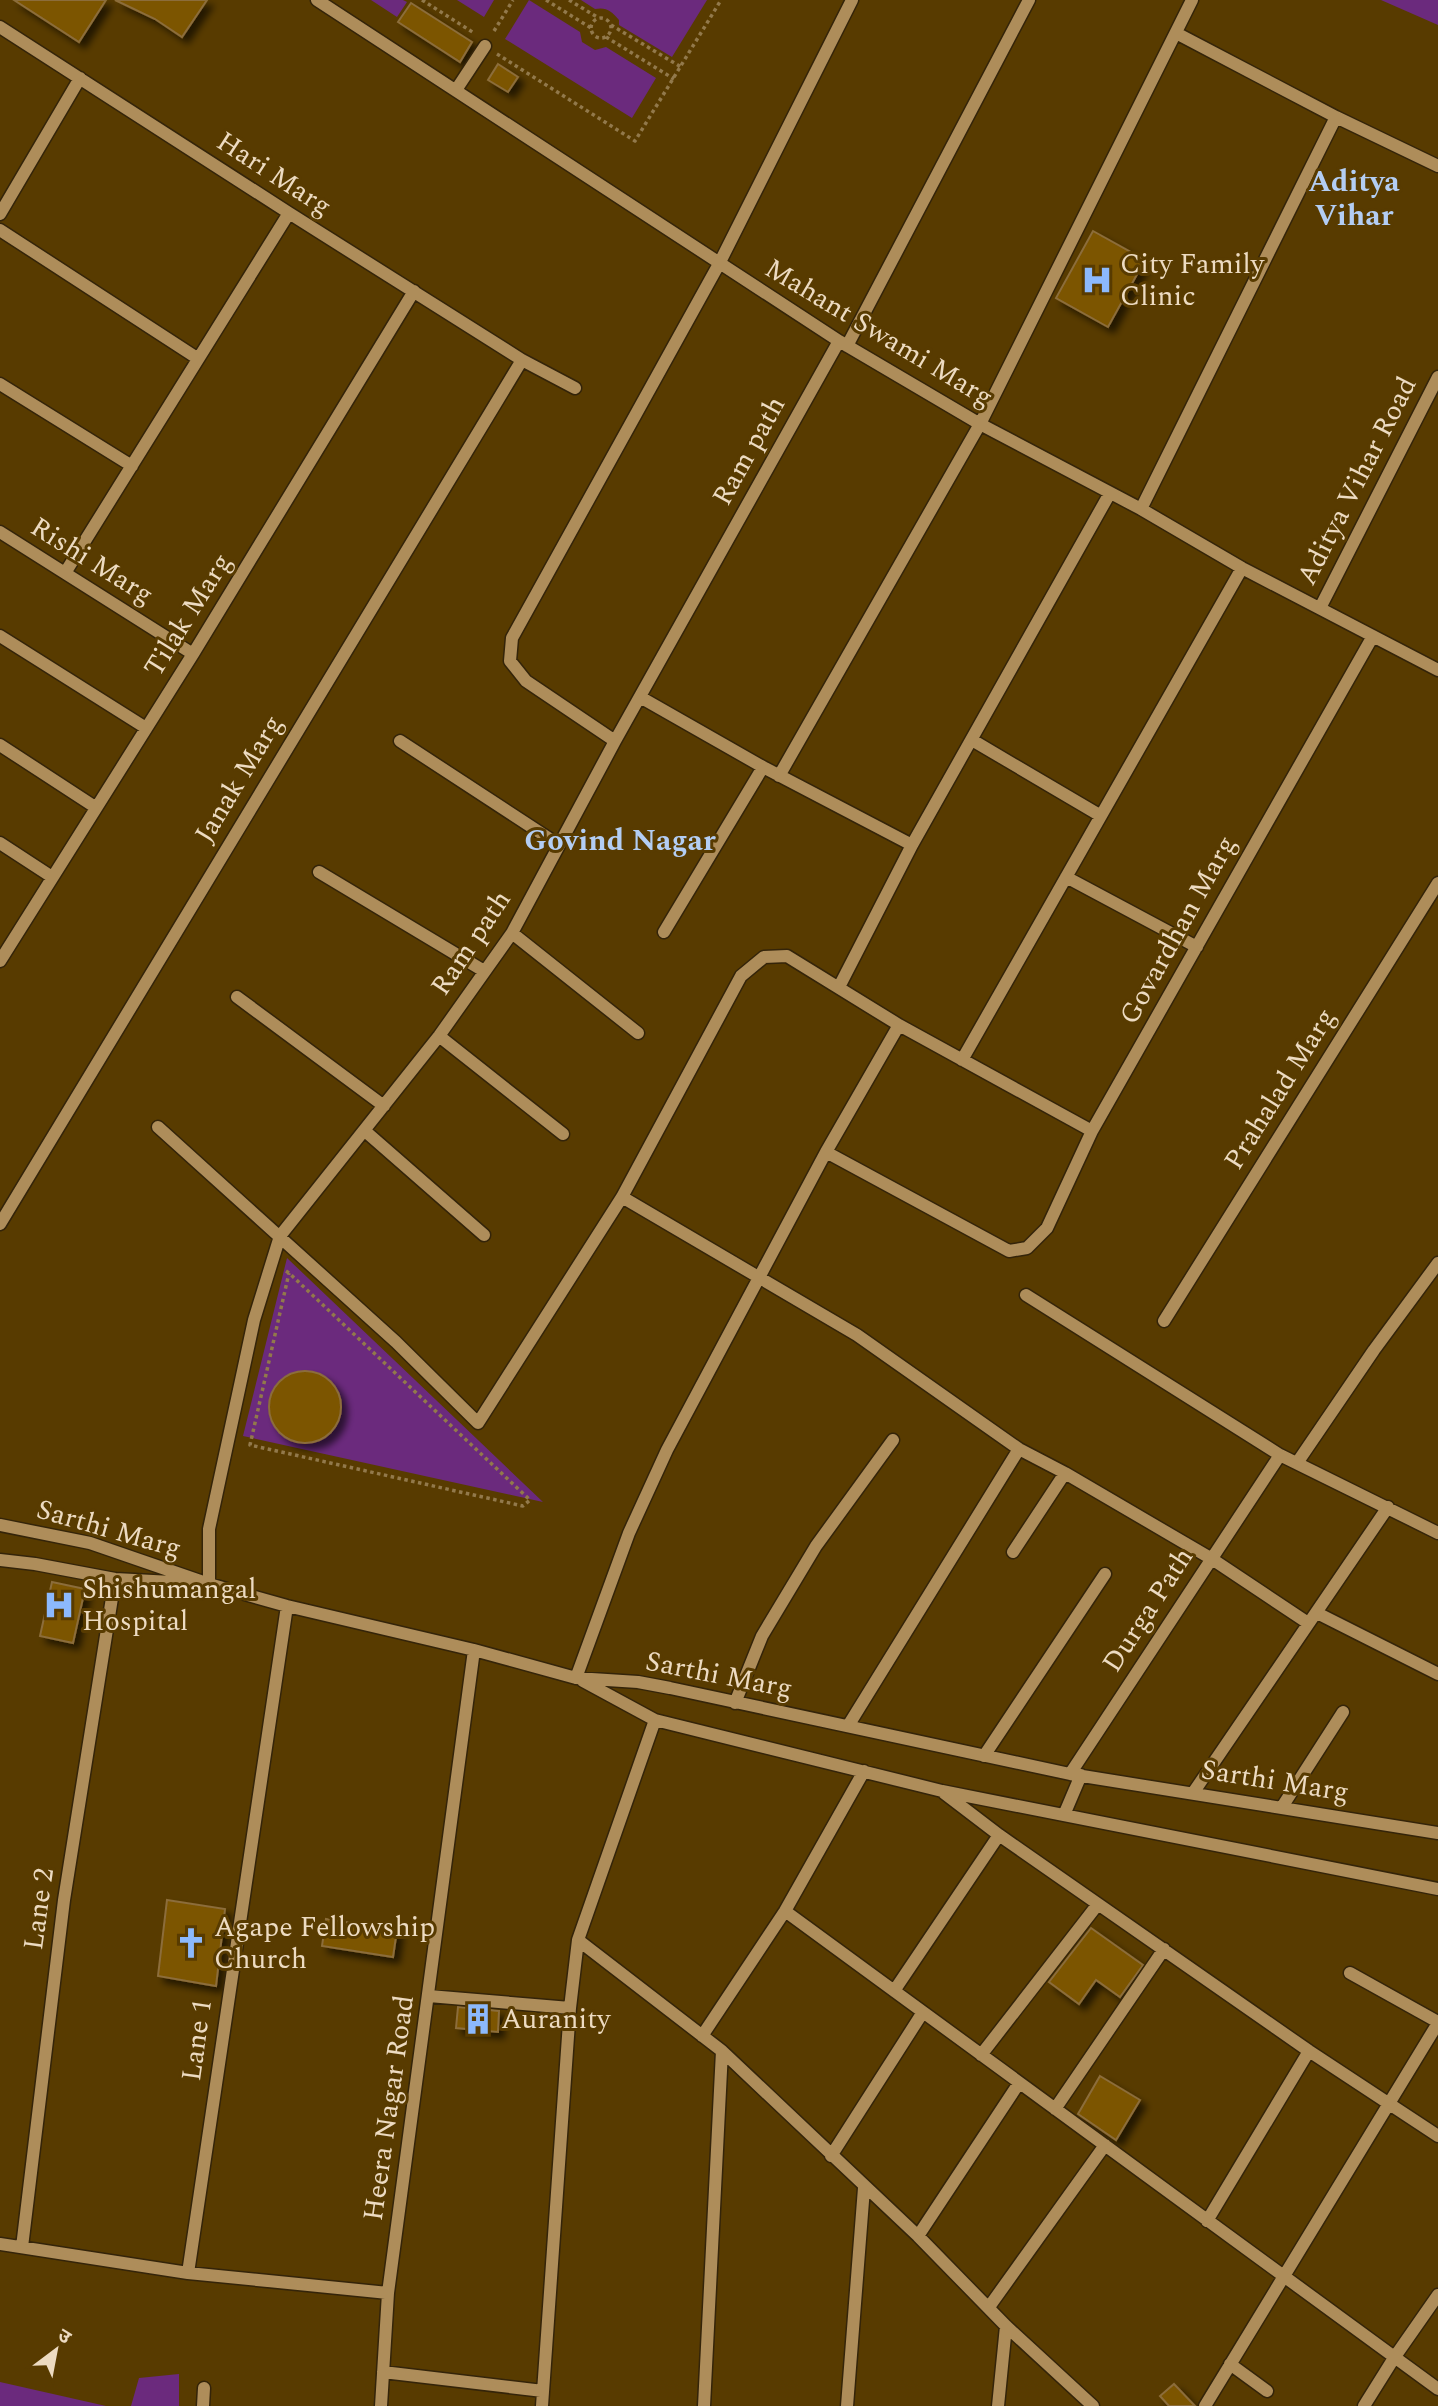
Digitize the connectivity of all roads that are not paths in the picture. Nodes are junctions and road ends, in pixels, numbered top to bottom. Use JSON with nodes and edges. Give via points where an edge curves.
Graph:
{"nodes":[{"id":1,"x":317,"y":0,"type":"edge"},
{"id":2,"x":1029,"y":0,"type":"edge"},
{"id":3,"x":1192,"y":0,"type":"edge"},
{"id":4,"x":850,"y":1,"type":"edge"},
{"id":5,"x":0,"y":27,"type":"edge"},
{"id":6,"x":1176,"y":33,"type":"junction"},
{"id":7,"x":486,"y":43,"type":"road end"},
{"id":8,"x":80,"y":78,"type":"junction"},
{"id":9,"x":456,"y":90,"type":"junction"},
{"id":10,"x":1336,"y":117,"type":"junction"},
{"id":11,"x":1438,"y":166,"type":"edge"},
{"id":12,"x":289,"y":213,"type":"junction"},
{"id":13,"x":0,"y":214,"type":"edge"},
{"id":14,"x":0,"y":230,"type":"edge"},
{"id":15,"x":719,"y":264,"type":"junction"},
{"id":16,"x":414,"y":291,"type":"junction"},
{"id":17,"x":843,"y":343,"type":"junction"},
{"id":18,"x":197,"y":358,"type":"junction"},
{"id":19,"x":522,"y":360,"type":"junction"},
{"id":20,"x":1438,"y":377,"type":"edge"},
{"id":21,"x":0,"y":384,"type":"edge"},
{"id":22,"x":575,"y":388,"type":"dead end"},
{"id":23,"x":980,"y":424,"type":"junction"},
{"id":24,"x":132,"y":466,"type":"junction"},
{"id":25,"x":1110,"y":493,"type":"junction"},
{"id":26,"x":1141,"y":509,"type":"junction"},
{"id":27,"x":0,"y":531,"type":"edge"},
{"id":28,"x":1242,"y":568,"type":"junction"},
{"id":29,"x":65,"y":573,"type":"junction"},
{"id":30,"x":1320,"y":608,"type":"junction"},
{"id":31,"x":0,"y":636,"type":"edge"},
{"id":32,"x":1373,"y":636,"type":"junction"},
{"id":33,"x":193,"y":654,"type":"junction"},
{"id":34,"x":1438,"y":670,"type":"edge"},
{"id":35,"x":640,"y":697,"type":"junction"},
{"id":36,"x":146,"y":728,"type":"junction"},
{"id":37,"x":972,"y":740,"type":"junction"},
{"id":38,"x":400,"y":741,"type":"dead end"},
{"id":39,"x":615,"y":741,"type":"junction"},
{"id":40,"x":0,"y":745,"type":"edge"},
{"id":41,"x":763,"y":767,"type":"junction"},
{"id":42,"x":779,"y":776,"type":"junction"},
{"id":43,"x":95,"y":807,"type":"junction"},
{"id":44,"x":1101,"y":816,"type":"junction"},
{"id":45,"x":0,"y":844,"type":"edge"},
{"id":46,"x":559,"y":845,"type":"junction"},
{"id":47,"x":912,"y":845,"type":"junction"},
{"id":48,"x":319,"y":872,"type":"dead end"},
{"id":49,"x":52,"y":877,"type":"junction"},
{"id":50,"x":1066,"y":877,"type":"junction"},
{"id":51,"x":1438,"y":883,"type":"edge"},
{"id":52,"x":664,"y":932,"type":"dead end"},
{"id":53,"x":512,"y":933,"type":"junction"},
{"id":54,"x":1196,"y":947,"type":"junction"},
{"id":55,"x":2,"y":955,"type":"edge"},
{"id":56,"x":484,"y":971,"type":"junction"},
{"id":57,"x":839,"y":987,"type":"junction"},
{"id":58,"x":237,"y":997,"type":"dead end"},
{"id":59,"x":900,"y":1025,"type":"junction"},
{"id":60,"x":638,"y":1033,"type":"dead end"},
{"id":61,"x":439,"y":1036,"type":"junction"},
{"id":62,"x":962,"y":1060,"type":"junction"},
{"id":63,"x":384,"y":1106,"type":"junction"},
{"id":64,"x":158,"y":1127,"type":"dead end"},
{"id":65,"x":365,"y":1131,"type":"junction"},
{"id":66,"x":1093,"y":1131,"type":"junction"},
{"id":67,"x":563,"y":1135,"type":"dead end"},
{"id":68,"x":826,"y":1152,"type":"junction"},
{"id":69,"x":622,"y":1197,"type":"junction"},
{"id":70,"x":0,"y":1224,"type":"edge"},
{"id":71,"x":484,"y":1235,"type":"dead end"},
{"id":72,"x":280,"y":1236,"type":"junction"},
{"id":73,"x":1438,"y":1263,"type":"edge"},
{"id":74,"x":759,"y":1276,"type":"junction"},
{"id":75,"x":1026,"y":1295,"type":"dead end"},
{"id":76,"x":1164,"y":1321,"type":"dead end"},
{"id":77,"x":893,"y":1440,"type":"dead end"},
{"id":78,"x":1019,"y":1449,"type":"junction"},
{"id":79,"x":1280,"y":1455,"type":"junction"},
{"id":80,"x":1297,"y":1463,"type":"junction"},
{"id":81,"x":1065,"y":1473,"type":"junction"},
{"id":82,"x":1388,"y":1507,"type":"junction"},
{"id":83,"x":0,"y":1525,"type":"edge"},
{"id":84,"x":1438,"y":1533,"type":"edge"},
{"id":85,"x":1013,"y":1552,"type":"dead end"},
{"id":86,"x":1212,"y":1559,"type":"junction"},
{"id":87,"x":0,"y":1560,"type":"edge"},
{"id":88,"x":1105,"y":1574,"type":"dead end"},
{"id":89,"x":115,"y":1579,"type":"junction"},
{"id":90,"x":209,"y":1584,"type":"junction"},
{"id":91,"x":287,"y":1606,"type":"junction"},
{"id":92,"x":1318,"y":1613,"type":"junction"},
{"id":93,"x":1308,"y":1623,"type":"junction"},
{"id":94,"x":474,"y":1650,"type":"junction"},
{"id":95,"x":1438,"y":1674,"type":"edge"},
{"id":96,"x":576,"y":1678,"type":"junction"},
{"id":97,"x":735,"y":1703,"type":"junction"},
{"id":98,"x":1343,"y":1712,"type":"dead end"},
{"id":99,"x":655,"y":1720,"type":"junction"},
{"id":100,"x":848,"y":1726,"type":"junction"},
{"id":101,"x":984,"y":1756,"type":"junction"},
{"id":102,"x":864,"y":1771,"type":"junction"},
{"id":103,"x":1075,"y":1775,"type":"junction"},
{"id":104,"x":942,"y":1791,"type":"junction"},
{"id":105,"x":1193,"y":1793,"type":"junction"},
{"id":106,"x":1282,"y":1807,"type":"junction"},
{"id":107,"x":1064,"y":1815,"type":"junction"},
{"id":108,"x":1438,"y":1833,"type":"edge"},
{"id":109,"x":999,"y":1835,"type":"junction"},
{"id":110,"x":1438,"y":1889,"type":"edge"},
{"id":111,"x":1098,"y":1904,"type":"junction"},
{"id":112,"x":785,"y":1911,"type":"junction"},
{"id":113,"x":578,"y":1940,"type":"junction"},
{"id":114,"x":1164,"y":1949,"type":"junction"},
{"id":115,"x":1350,"y":1973,"type":"dead end"},
{"id":116,"x":894,"y":1991,"type":"junction"},
{"id":117,"x":429,"y":1996,"type":"junction"},
{"id":118,"x":570,"y":2008,"type":"junction"},
{"id":119,"x":923,"y":2012,"type":"junction"},
{"id":120,"x":1438,"y":2023,"type":"edge"},
{"id":121,"x":702,"y":2036,"type":"junction"},
{"id":122,"x":1310,"y":2050,"type":"junction"},
{"id":123,"x":722,"y":2051,"type":"junction"},
{"id":124,"x":981,"y":2054,"type":"junction"},
{"id":125,"x":1019,"y":2083,"type":"junction"},
{"id":126,"x":1388,"y":2103,"type":"junction"},
{"id":127,"x":1055,"y":2109,"type":"junction"},
{"id":128,"x":1438,"y":2136,"type":"edge"},
{"id":129,"x":1105,"y":2145,"type":"junction"},
{"id":130,"x":831,"y":2156,"type":"junction"},
{"id":131,"x":864,"y":2188,"type":"junction"},
{"id":132,"x":1207,"y":2221,"type":"junction"},
{"id":133,"x":918,"y":2236,"type":"junction"},
{"id":134,"x":0,"y":2244,"type":"edge"},
{"id":135,"x":22,"y":2247,"type":"junction"},
{"id":136,"x":188,"y":2273,"type":"junction"},
{"id":137,"x":1285,"y":2278,"type":"junction"},
{"id":138,"x":388,"y":2294,"type":"junction"},
{"id":139,"x":1438,"y":2295,"type":"edge"},
{"id":140,"x":989,"y":2307,"type":"junction"},
{"id":141,"x":1006,"y":2326,"type":"junction"},
{"id":142,"x":1394,"y":2358,"type":"junction"},
{"id":143,"x":1230,"y":2364,"type":"junction"},
{"id":144,"x":383,"y":2372,"type":"junction"},
{"id":145,"x":204,"y":2388,"type":"dead end"},
{"id":146,"x":1438,"y":2389,"type":"edge"},
{"id":147,"x":543,"y":2390,"type":"junction"},
{"id":148,"x":1267,"y":2391,"type":"dead end"},
{"id":149,"x":203,"y":2406,"type":"edge"},
{"id":150,"x":381,"y":2406,"type":"edge"},
{"id":151,"x":542,"y":2406,"type":"edge"},
{"id":152,"x":704,"y":2406,"type":"edge"},
{"id":153,"x":847,"y":2406,"type":"edge"},
{"id":154,"x":998,"y":2406,"type":"edge"},
{"id":155,"x":1093,"y":2406,"type":"edge"},
{"id":156,"x":1205,"y":2406,"type":"edge"},
{"id":157,"x":1364,"y":2406,"type":"edge"}],
"edges":[{"from":1,"to":9,"type":"street","name":"Mahant Swami Marg"},
{"from":2,"to":17,"type":"street","name":"Ram path"},
{"from":3,"to":6,"type":"street"},
{"from":4,"to":15,"type":"street"},
{"from":5,"to":8,"type":"street","name":"Hari Marg"},
{"from":6,"to":10,"type":"street"},
{"from":6,"to":23,"type":"street"},
{"from":7,"to":9,"type":"street"},
{"from":8,"to":12,"type":"street","name":"Hari Marg"},
{"from":8,"to":13,"type":"street"},
{"from":9,"to":15,"type":"street","name":"Mahant Swami Marg"},
{"from":10,"to":11,"type":"street"},
{"from":10,"to":26,"type":"street"},
{"from":12,"to":16,"type":"street","name":"Hari Marg"},
{"from":12,"to":18,"type":"street"},
{"from":14,"to":18,"type":"street"},
{"from":15,"to":17,"type":"street","name":"Mahant Swami Marg"},
{"from":15,"to":39,"type":"street","via":[[512,638],[510,661],[527,681]]},
{"from":16,"to":19,"type":"street","name":"Hari Marg"},
{"from":16,"to":33,"type":"street","name":"Tilak Marg"},
{"from":17,"to":23,"type":"street","name":"Mahant Swami Marg"},
{"from":17,"to":35,"type":"street","name":"Ram path"},
{"from":18,"to":24,"type":"street"},
{"from":19,"to":22,"type":"street","name":"Hari Marg"},
{"from":19,"to":70,"type":"street","name":"Janak Marg"},
{"from":20,"to":30,"type":"street","name":"Aditya Vihar Road"},
{"from":21,"to":24,"type":"street"},
{"from":23,"to":25,"type":"street","name":"Mahant Swami Marg"},
{"from":23,"to":42,"type":"street"},
{"from":24,"to":29,"type":"street"},
{"from":25,"to":26,"type":"street","name":"Mahant Swami Marg"},
{"from":25,"to":37,"type":"street"},
{"from":26,"to":28,"type":"street","name":"Mahant Swami Marg"},
{"from":27,"to":29,"type":"street","name":"Rishi Marg"},
{"from":28,"to":30,"type":"street","name":"Mahant Swami Marg"},
{"from":28,"to":44,"type":"street"},
{"from":29,"to":33,"type":"street","name":"Rishi Marg"},
{"from":30,"to":32,"type":"street","name":"Mahant Swami Marg"},
{"from":31,"to":36,"type":"street"},
{"from":32,"to":34,"type":"street","name":"Mahant Swami Marg"},
{"from":32,"to":54,"type":"street","name":"Govardhan Marg"},
{"from":33,"to":36,"type":"street","name":"Tilak Marg"},
{"from":35,"to":39,"type":"street","name":"Ram path"},
{"from":35,"to":41,"type":"street"},
{"from":36,"to":43,"type":"street","name":"Tilak Marg"},
{"from":37,"to":44,"type":"street"},
{"from":37,"to":47,"type":"street"},
{"from":38,"to":46,"type":"street"},
{"from":39,"to":46,"type":"street","name":"Ram path"},
{"from":40,"to":43,"type":"street"},
{"from":41,"to":42,"type":"street"},
{"from":41,"to":52,"type":"street"},
{"from":42,"to":47,"type":"street"},
{"from":43,"to":49,"type":"street","name":"Tilak Marg"},
{"from":44,"to":50,"type":"street"},
{"from":45,"to":49,"type":"street"},
{"from":46,"to":53,"type":"street","name":"Ram path"},
{"from":47,"to":57,"type":"street"},
{"from":48,"to":56,"type":"street"},
{"from":49,"to":55,"type":"street","name":"Tilak Marg"},
{"from":50,"to":54,"type":"street"},
{"from":50,"to":62,"type":"street"},
{"from":51,"to":76,"type":"street","name":"Prahalad Marg"},
{"from":53,"to":56,"type":"street","name":"Ram path"},
{"from":53,"to":60,"type":"street"},
{"from":54,"to":66,"type":"street","name":"Govardhan Marg"},
{"from":56,"to":61,"type":"street","name":"Ram path"},
{"from":57,"to":59,"type":"street"},
{"from":57,"to":69,"type":"street","via":[[787,956],[764,957],[741,976]]},
{"from":58,"to":63,"type":"street"},
{"from":59,"to":62,"type":"street"},
{"from":59,"to":68,"type":"street"},
{"from":61,"to":63,"type":"street","name":"Ram path"},
{"from":61,"to":67,"type":"street"},
{"from":62,"to":66,"type":"street"},
{"from":63,"to":65,"type":"street","name":"Ram path"},
{"from":64,"to":72,"type":"street"},
{"from":65,"to":71,"type":"street"},
{"from":65,"to":72,"type":"street","name":"Ram path"},
{"from":66,"to":68,"type":"street","name":"Govardhan Marg","via":[[1047,1228],[1027,1248],[1009,1251]]},
{"from":68,"to":74,"type":"street"},
{"from":69,"to":72,"type":"street","via":[[478,1423]]},
{"from":69,"to":74,"type":"street"},
{"from":72,"to":90,"type":"street","name":"Ram path","via":[[254,1320],[208,1529]]},
{"from":73,"to":80,"type":"street"},
{"from":74,"to":78,"type":"street","via":[[857,1335]]},
{"from":74,"to":96,"type":"street","via":[[667,1450]]},
{"from":75,"to":79,"type":"street"},
{"from":77,"to":97,"type":"street","via":[[816,1546],[762,1636]]},
{"from":78,"to":81,"type":"street"},
{"from":78,"to":100,"type":"street"},
{"from":79,"to":80,"type":"street"},
{"from":79,"to":86,"type":"street","name":"Durga Path"},
{"from":80,"to":82,"type":"street"},
{"from":81,"to":85,"type":"street"},
{"from":81,"to":86,"type":"street"},
{"from":82,"to":84,"type":"street"},
{"from":82,"to":92,"type":"street"},
{"from":83,"to":90,"type":"street","name":"Sarthi Marg","via":[[90,1543]]},
{"from":86,"to":93,"type":"street"},
{"from":86,"to":103,"type":"street","name":"Durga Path"},
{"from":87,"to":89,"type":"street"},
{"from":88,"to":101,"type":"street"},
{"from":89,"to":90,"type":"street"},
{"from":89,"to":135,"type":"street","name":"Lane 2","via":[[64,1900]]},
{"from":90,"to":91,"type":"street","name":"Sarthi Marg"},
{"from":91,"to":94,"type":"street","name":"Sarthi Marg"},
{"from":91,"to":136,"type":"street","name":"Lane 1"},
{"from":92,"to":93,"type":"street"},
{"from":92,"to":95,"type":"street"},
{"from":93,"to":105,"type":"street"},
{"from":94,"to":96,"type":"street","name":"Sarthi Marg"},
{"from":94,"to":117,"type":"street","name":"Heera Nagar Road"},
{"from":96,"to":97,"type":"street","name":"Sarthi Marg","via":[[638,1682]]},
{"from":96,"to":99,"type":"street"},
{"from":97,"to":100,"type":"street","name":"Sarthi Marg"},
{"from":98,"to":106,"type":"street"},
{"from":99,"to":102,"type":"street"},
{"from":99,"to":113,"type":"street"},
{"from":100,"to":101,"type":"street","name":"Sarthi Marg"},
{"from":101,"to":103,"type":"street","name":"Sarthi Marg"},
{"from":102,"to":104,"type":"street"},
{"from":102,"to":112,"type":"street"},
{"from":103,"to":105,"type":"street","name":"Sarthi Marg"},
{"from":103,"to":107,"type":"street","name":"Durga Path"},
{"from":104,"to":107,"type":"street"},
{"from":104,"to":109,"type":"street"},
{"from":105,"to":106,"type":"street","name":"Sarthi Marg"},
{"from":106,"to":108,"type":"street","name":"Sarthi Marg"},
{"from":107,"to":110,"type":"street"},
{"from":109,"to":111,"type":"street"},
{"from":109,"to":116,"type":"street"},
{"from":111,"to":114,"type":"street"},
{"from":111,"to":124,"type":"street"},
{"from":112,"to":116,"type":"street"},
{"from":112,"to":121,"type":"street"},
{"from":113,"to":118,"type":"street"},
{"from":113,"to":121,"type":"street"},
{"from":114,"to":122,"type":"street"},
{"from":114,"to":127,"type":"street"},
{"from":115,"to":120,"type":"street"},
{"from":116,"to":119,"type":"street"},
{"from":117,"to":118,"type":"street"},
{"from":117,"to":138,"type":"street","name":"Heera Nagar Road"},
{"from":118,"to":147,"type":"street"},
{"from":119,"to":124,"type":"street"},
{"from":119,"to":130,"type":"street"},
{"from":120,"to":126,"type":"street"},
{"from":121,"to":123,"type":"street"},
{"from":122,"to":126,"type":"street"},
{"from":122,"to":132,"type":"street"},
{"from":123,"to":130,"type":"street"},
{"from":123,"to":152,"type":"street"},
{"from":124,"to":125,"type":"street"},
{"from":125,"to":127,"type":"street"},
{"from":125,"to":133,"type":"street"},
{"from":126,"to":128,"type":"street"},
{"from":126,"to":137,"type":"street"},
{"from":127,"to":129,"type":"street"},
{"from":129,"to":132,"type":"street"},
{"from":129,"to":140,"type":"street"},
{"from":130,"to":131,"type":"street"},
{"from":131,"to":133,"type":"street"},
{"from":131,"to":153,"type":"street"},
{"from":132,"to":137,"type":"street"},
{"from":133,"to":140,"type":"street"},
{"from":134,"to":135,"type":"street"},
{"from":135,"to":136,"type":"street"},
{"from":136,"to":138,"type":"street"},
{"from":137,"to":142,"type":"street"},
{"from":137,"to":143,"type":"street"},
{"from":138,"to":144,"type":"street","name":"Heera Nagar Road"},
{"from":139,"to":142,"type":"street"},
{"from":140,"to":141,"type":"street"},
{"from":141,"to":154,"type":"street"},
{"from":141,"to":155,"type":"street"},
{"from":142,"to":146,"type":"street"},
{"from":142,"to":157,"type":"street"},
{"from":143,"to":148,"type":"street"},
{"from":143,"to":156,"type":"street"},
{"from":144,"to":147,"type":"street"},
{"from":144,"to":150,"type":"street","name":"Heera Nagar Road"},
{"from":145,"to":149,"type":"street"},
{"from":147,"to":151,"type":"street"}]}
